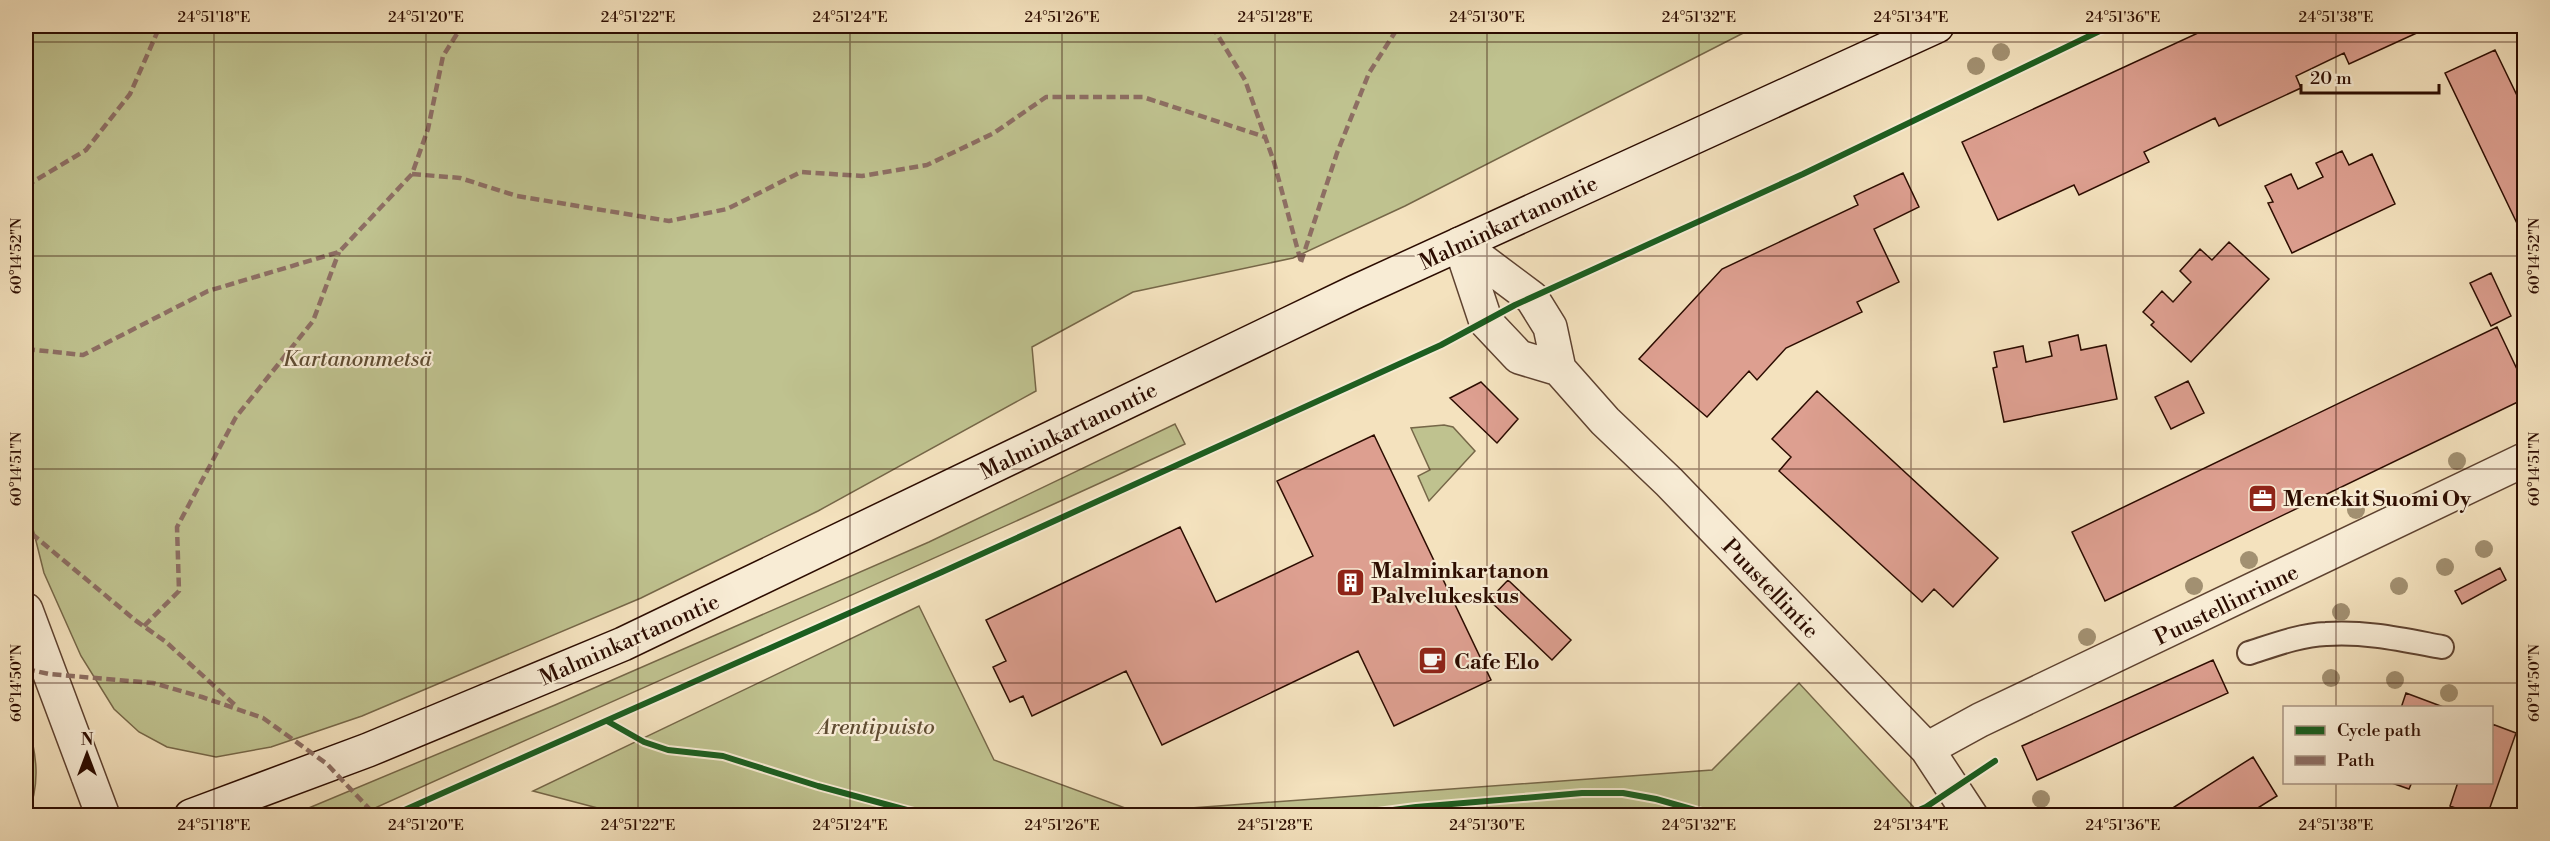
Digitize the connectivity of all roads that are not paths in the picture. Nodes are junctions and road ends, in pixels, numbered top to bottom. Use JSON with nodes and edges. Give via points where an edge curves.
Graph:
{"nodes":[{"id":1,"x":1937,"y":26,"type":"edge"},
{"id":2,"x":1460,"y":244,"type":"junction"},
{"id":3,"x":1559,"y":369,"type":"junction"},
{"id":4,"x":2524,"y":460,"type":"edge"},
{"id":5,"x":26,"y":610,"type":"edge"},
{"id":6,"x":2442,"y":647,"type":"dead end"},
{"id":7,"x":2249,"y":654,"type":"dead end"},
{"id":8,"x":1927,"y":749,"type":"junction"},
{"id":9,"x":103,"y":816,"type":"edge"},
{"id":10,"x":191,"y":816,"type":"edge"},
{"id":11,"x":1971,"y":816,"type":"edge"}],
"edges":[{"from":1,"to":2,"type":"main road","name":"Malminkartanontie"},
{"from":2,"to":3,"type":"main road","name":"Puustellintie","via":[[1532,298],[1550,327]]},
{"from":2,"to":3,"type":"main road","via":[[1485,322],[1519,357]]},
{"from":2,"to":10,"type":"main road","name":"Malminkartanontie","via":[[623,644],[368,750]]},
{"from":3,"to":8,"type":"main road","name":"Puustellintie","via":[[1605,421]]},
{"from":4,"to":8,"type":"main road","name":"Puustellinrinne","via":[[1980,720]]},
{"from":5,"to":9,"type":"main road"},
{"from":6,"to":7,"type":"lane","via":[[2375,635],[2325,633],[2288,640]]},
{"from":8,"to":11,"type":"main road","name":"Puustellintie"}]}
